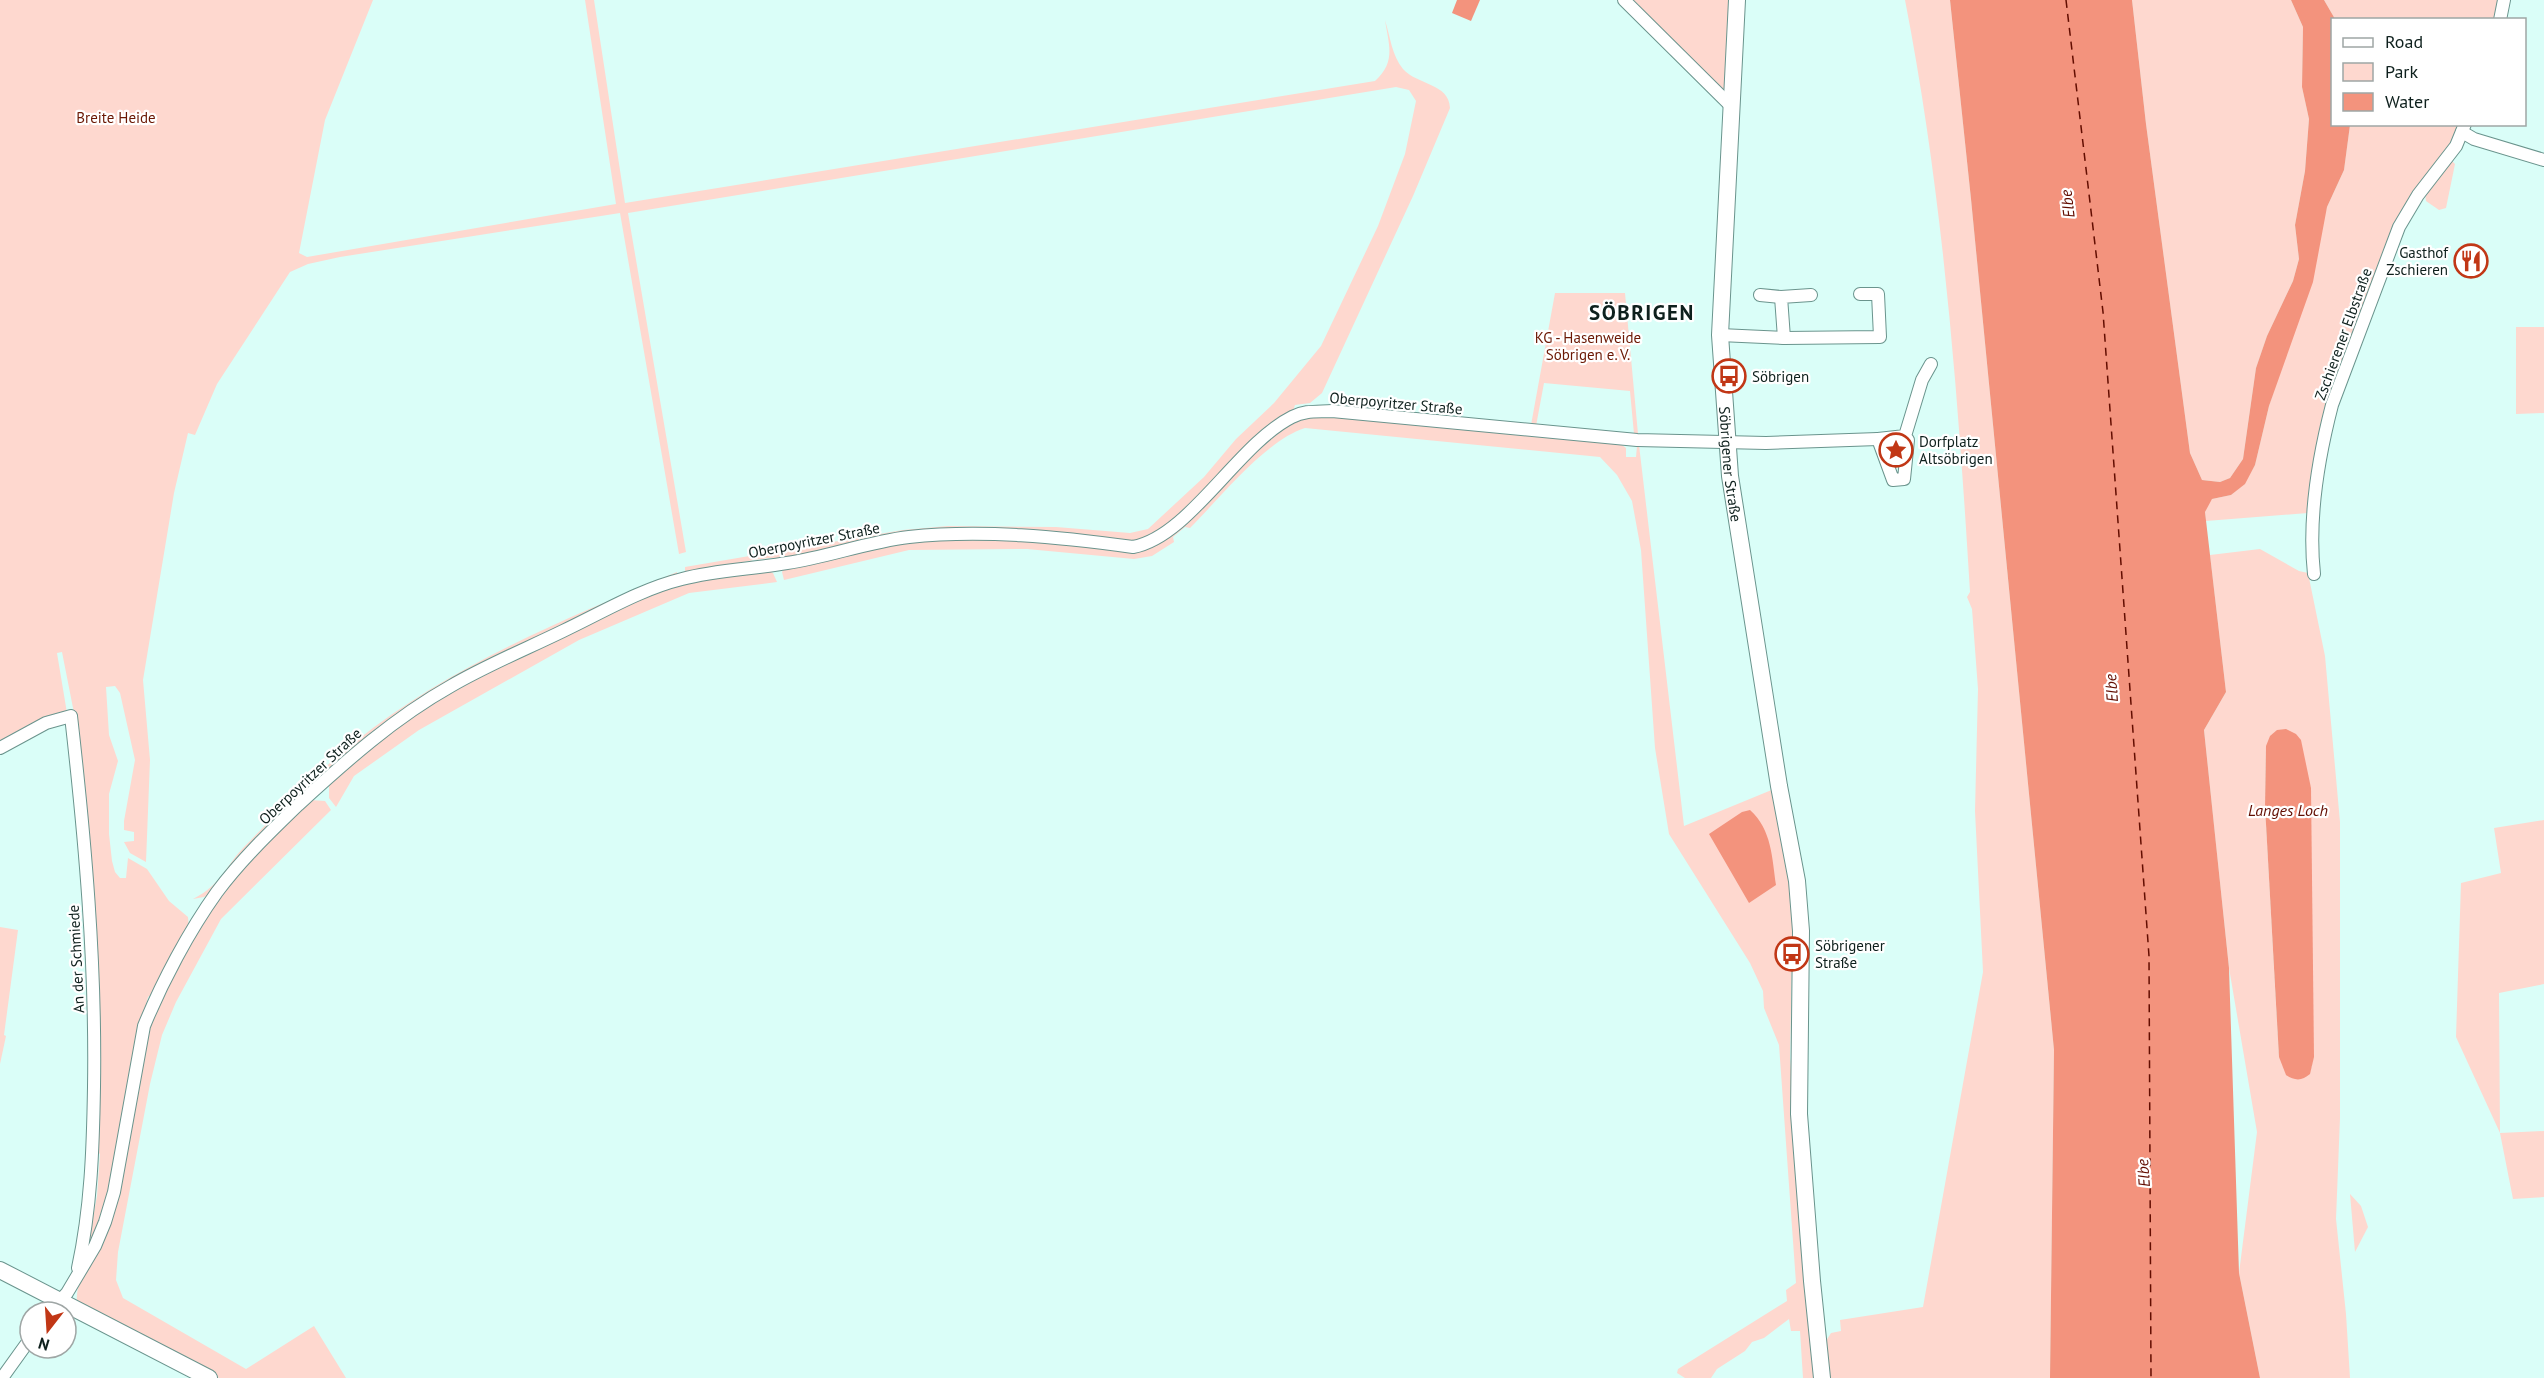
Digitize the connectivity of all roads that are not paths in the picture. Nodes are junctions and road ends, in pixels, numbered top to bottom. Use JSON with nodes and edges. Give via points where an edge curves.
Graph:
{"nodes":[{"id":1,"x":1624,"y":0,"type":"edge"},
{"id":2,"x":1737,"y":0,"type":"edge"},
{"id":3,"x":2504,"y":0,"type":"edge"},
{"id":4,"x":2500,"y":18,"type":"edge"},
{"id":5,"x":1731,"y":106,"type":"junction"},
{"id":6,"x":2464,"y":128,"type":"edge"},
{"id":7,"x":2544,"y":160,"type":"edge"},
{"id":8,"x":1860,"y":294,"type":"dead end"},
{"id":9,"x":1760,"y":295,"type":"dead end"},
{"id":10,"x":1811,"y":295,"type":"dead end"},
{"id":11,"x":1781,"y":297,"type":"junction"},
{"id":12,"x":1720,"y":335,"type":"junction"},
{"id":13,"x":1784,"y":338,"type":"junction"},
{"id":14,"x":1931,"y":364,"type":"dead end"},
{"id":15,"x":1905,"y":436,"type":"junction"},
{"id":16,"x":1878,"y":439,"type":"junction"},
{"id":17,"x":1729,"y":441,"type":"junction"},
{"id":18,"x":2314,"y":574,"type":"dead end"},
{"id":19,"x":0,"y":748,"type":"edge"},
{"id":20,"x":0,"y":1270,"type":"edge"},
{"id":21,"x":76,"y":1278,"type":"junction"},
{"id":22,"x":45,"y":1300,"type":"edge"},
{"id":23,"x":62,"y":1300,"type":"edge"},
{"id":24,"x":78,"y":1318,"type":"edge"},
{"id":25,"x":18,"y":1355,"type":"edge"},
{"id":26,"x":2,"y":1377,"type":"edge"},
{"id":27,"x":209,"y":1378,"type":"edge"},
{"id":28,"x":1822,"y":1378,"type":"edge"}],
"edges":[{"from":1,"to":5,"type":"street"},
{"from":2,"to":5,"type":"street","name":"Söbrigener Straße"},
{"from":3,"to":4,"type":"street"},
{"from":5,"to":12,"type":"street","name":"Söbrigener Straße"},
{"from":6,"to":7,"type":"street","via":[[2474,139]]},
{"from":6,"to":18,"type":"street","name":"Zschierener Elbstraße","via":[[2456,146],[2399,227],[2332,405],[2312,524]]},
{"from":8,"to":13,"type":"street","via":[[1878,294],[1880,337]]},
{"from":9,"to":11,"type":"street"},
{"from":10,"to":11,"type":"street"},
{"from":11,"to":13,"type":"street"},
{"from":12,"to":13,"type":"street"},
{"from":12,"to":17,"type":"street","name":"Söbrigener Straße"},
{"from":14,"to":15,"type":"street","via":[[1922,380]]},
{"from":15,"to":16,"type":"street","name":"Oberpoyritzer Straße"},
{"from":15,"to":16,"type":"street","via":[[1905,479],[1893,480]]},
{"from":16,"to":17,"type":"street","name":"Oberpoyritzer Straße"},
{"from":17,"to":21,"type":"street","name":"Oberpoyritzer Straße","via":[[1637,440],[1332,411],[1301,413],[1270,432],[1165,533],[1141,546],[987,535],[907,537],[785,564],[682,579],[488,667],[411,711],[361,747],[245,859],[200,917],[144,1026],[114,1192],[95,1246]]},
{"from":17,"to":28,"type":"street","name":"Söbrigener Straße","via":[[1730,476],[1797,881],[1801,931],[1799,1114]]},
{"from":19,"to":21,"type":"street","name":"An der Schmiede","via":[[46,723],[71,716],[83,825],[94,1062],[92,1185]]},
{"from":20,"to":22,"type":"street"},
{"from":21,"to":23,"type":"street","name":"Oberpoyritzer Straße"},
{"from":24,"to":27,"type":"street"},
{"from":25,"to":26,"type":"street"}]}
